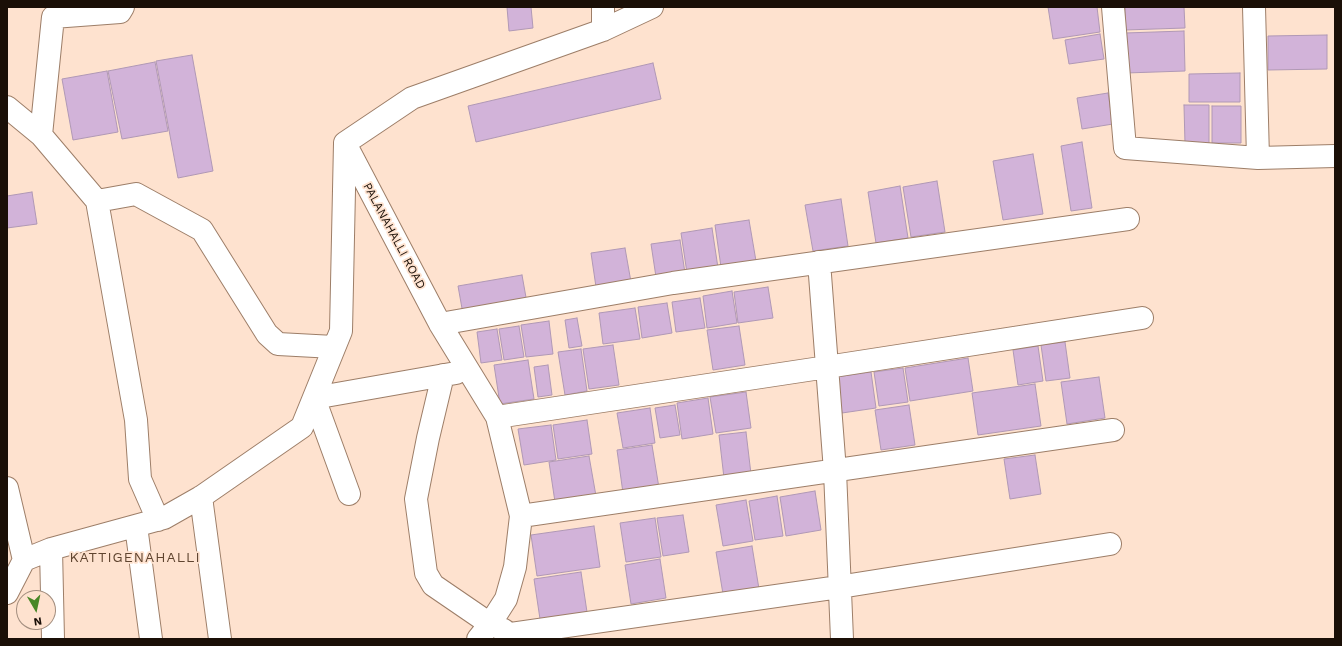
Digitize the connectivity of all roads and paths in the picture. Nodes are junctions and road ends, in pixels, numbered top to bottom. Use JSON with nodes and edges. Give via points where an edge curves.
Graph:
{"nodes":[{"id":1,"x":123,"y":7,"type":"edge"},
{"id":2,"x":603,"y":7,"type":"edge"},
{"id":3,"x":652,"y":7,"type":"edge"},
{"id":4,"x":1114,"y":7,"type":"edge"},
{"id":5,"x":1254,"y":7,"type":"edge"},
{"id":6,"x":603,"y":30,"type":"junction"},
{"id":7,"x":7,"y":107,"type":"edge"},
{"id":8,"x":41,"y":135,"type":"junction"},
{"id":9,"x":345,"y":143,"type":"junction"},
{"id":10,"x":1335,"y":156,"type":"edge"},
{"id":11,"x":1258,"y":158,"type":"junction"},
{"id":12,"x":97,"y":201,"type":"junction"},
{"id":13,"x":1128,"y":219,"type":"dead end"},
{"id":14,"x":820,"y":262,"type":"junction"},
{"id":15,"x":1142,"y":318,"type":"dead end"},
{"id":16,"x":440,"y":324,"type":"junction"},
{"id":17,"x":334,"y":347,"type":"junction"},
{"id":18,"x":827,"y":367,"type":"junction"},
{"id":19,"x":469,"y":371,"type":"junction"},
{"id":20,"x":443,"y":375,"type":"junction"},
{"id":21,"x":314,"y":398,"type":"junction"},
{"id":22,"x":497,"y":416,"type":"junction"},
{"id":23,"x":1113,"y":430,"type":"dead end"},
{"id":24,"x":835,"y":471,"type":"junction"},
{"id":25,"x":7,"y":488,"type":"edge"},
{"id":26,"x":349,"y":494,"type":"dead end"},
{"id":27,"x":201,"y":497,"type":"junction"},
{"id":28,"x":521,"y":516,"type":"junction"},
{"id":29,"x":158,"y":520,"type":"junction"},
{"id":30,"x":136,"y":526,"type":"junction"},
{"id":31,"x":1110,"y":544,"type":"dead end"},
{"id":32,"x":51,"y":549,"type":"junction"},
{"id":33,"x":24,"y":560,"type":"junction"},
{"id":34,"x":839,"y":587,"type":"junction"},
{"id":35,"x":7,"y":593,"type":"edge"},
{"id":36,"x":484,"y":631,"type":"edge"},
{"id":37,"x":520,"y":636,"type":"edge"},
{"id":38,"x":53,"y":639,"type":"edge"},
{"id":39,"x":151,"y":639,"type":"edge"},
{"id":40,"x":220,"y":639,"type":"edge"},
{"id":41,"x":842,"y":639,"type":"edge"}],
"edges":[{"from":1,"to":8,"type":"street","via":[[120,12],[53,17]]},
{"from":2,"to":6,"type":"street"},
{"from":3,"to":6,"type":"street"},
{"from":4,"to":11,"type":"street","via":[[1125,148]]},
{"from":5,"to":11,"type":"street"},
{"from":6,"to":9,"type":"street","via":[[412,98]]},
{"from":7,"to":8,"type":"street"},
{"from":8,"to":12,"type":"street"},
{"from":9,"to":16,"type":"street","name":"PALANAHALLI ROAD"},
{"from":9,"to":17,"type":"street","via":[[341,331]]},
{"from":10,"to":11,"type":"street"},
{"from":12,"to":17,"type":"street","via":[[136,194],[202,230],[267,334],[278,344]]},
{"from":12,"to":29,"type":"street","via":[[136,420],[140,479]]},
{"from":13,"to":14,"type":"street"},
{"from":14,"to":16,"type":"street","via":[[673,283]]},
{"from":14,"to":18,"type":"street"},
{"from":15,"to":18,"type":"street"},
{"from":16,"to":19,"type":"street","name":"PALANAHALLI ROAD"},
{"from":17,"to":21,"type":"street"},
{"from":18,"to":22,"type":"street"},
{"from":18,"to":24,"type":"street"},
{"from":19,"to":20,"type":"street"},
{"from":19,"to":22,"type":"street","name":"PALANAHALLI ROAD"},
{"from":20,"to":21,"type":"street"},
{"from":20,"to":36,"type":"street","via":[[416,499],[426,573],[433,585]]},
{"from":21,"to":26,"type":"street"},
{"from":21,"to":27,"type":"street","via":[[302,427]]},
{"from":22,"to":28,"type":"street","name":"PALANAHALLI ROAD"},
{"from":23,"to":24,"type":"street"},
{"from":24,"to":28,"type":"street"},
{"from":24,"to":34,"type":"street"},
{"from":25,"to":33,"type":"street"},
{"from":27,"to":29,"type":"street"},
{"from":27,"to":40,"type":"street"},
{"from":28,"to":36,"type":"street","name":"PALANAHALLI ROAD","via":[[514,567],[506,599]]},
{"from":29,"to":30,"type":"street"},
{"from":30,"to":32,"type":"street"},
{"from":30,"to":39,"type":"street"},
{"from":31,"to":34,"type":"street"},
{"from":32,"to":33,"type":"street"},
{"from":32,"to":38,"type":"street"},
{"from":33,"to":35,"type":"street"},
{"from":34,"to":37,"type":"street"},
{"from":34,"to":41,"type":"street"},
{"from":36,"to":37,"type":"street"}]}
